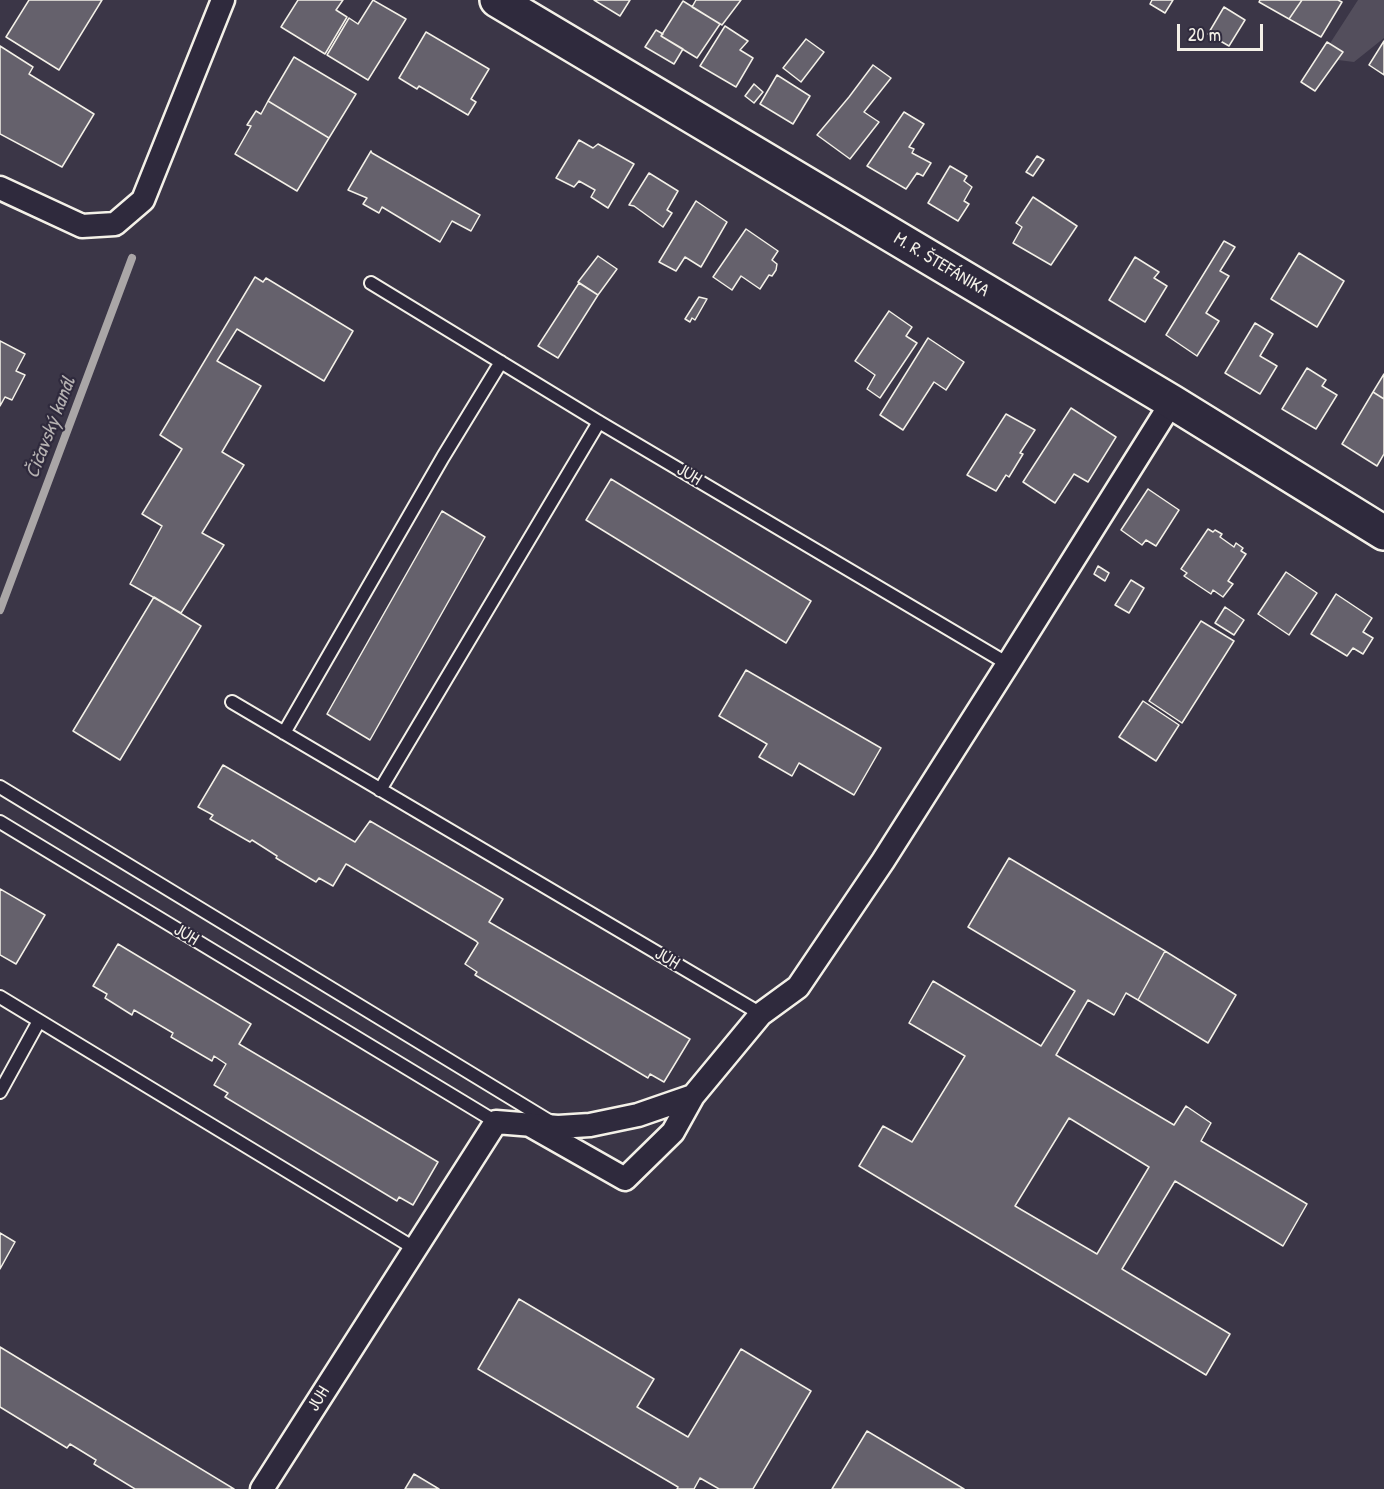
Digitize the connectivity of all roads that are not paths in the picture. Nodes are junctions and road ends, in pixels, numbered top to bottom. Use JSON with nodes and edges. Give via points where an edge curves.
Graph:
{"nodes":[{"id":1,"x":223,"y":0,"type":"edge"},
{"id":2,"x":497,"y":0,"type":"edge"},
{"id":3,"x":0,"y":188,"type":"edge"},
{"id":4,"x":371,"y":283,"type":"dead end"},
{"id":5,"x":501,"y":362,"type":"junction"},
{"id":6,"x":1172,"y":402,"type":"junction"},
{"id":7,"x":599,"y":422,"type":"junction"},
{"id":8,"x":1384,"y":533,"type":"edge"},
{"id":9,"x":1008,"y":664,"type":"junction"},
{"id":10,"x":232,"y":702,"type":"dead end"},
{"id":11,"x":284,"y":733,"type":"junction"},
{"id":12,"x":0,"y":787,"type":"edge"},
{"id":13,"x":380,"y":790,"type":"junction"},
{"id":14,"x":0,"y":822,"type":"edge"},
{"id":15,"x":0,"y":998,"type":"edge"},
{"id":16,"x":761,"y":1014,"type":"junction"},
{"id":17,"x":39,"y":1021,"type":"junction"},
{"id":18,"x":0,"y":1092,"type":"edge"},
{"id":19,"x":693,"y":1096,"type":"junction"},
{"id":20,"x":496,"y":1122,"type":"junction"},
{"id":21,"x":528,"y":1124,"type":"junction"},
{"id":22,"x":558,"y":1127,"type":"junction"},
{"id":23,"x":414,"y":1248,"type":"junction"},
{"id":24,"x":262,"y":1489,"type":"edge"}],
"edges":[{"from":1,"to":3,"type":"street","via":[[143,200],[115,224],[82,226]]},
{"from":2,"to":6,"type":"street","name":"M. R. ŠTEFÁNIKA"},
{"from":4,"to":5,"type":"lane","name":"JUH"},
{"from":5,"to":7,"type":"lane","name":"JUH"},
{"from":5,"to":11,"type":"lane"},
{"from":6,"to":8,"type":"street","name":"M. R. ŠTEFÁNIKA"},
{"from":6,"to":9,"type":"street","name":"JUH"},
{"from":7,"to":9,"type":"lane","name":"JUH"},
{"from":7,"to":13,"type":"lane"},
{"from":9,"to":16,"type":"street","name":"JUH","via":[[798,987]]},
{"from":10,"to":11,"type":"lane","name":"JUH"},
{"from":11,"to":13,"type":"lane","name":"JUH"},
{"from":12,"to":22,"type":"lane"},
{"from":13,"to":16,"type":"lane","name":"JUH"},
{"from":14,"to":20,"type":"lane","name":"JUH"},
{"from":15,"to":17,"type":"lane"},
{"from":16,"to":19,"type":"street","name":"JUH"},
{"from":17,"to":18,"type":"lane"},
{"from":17,"to":23,"type":"lane"},
{"from":19,"to":21,"type":"street","name":"JUH","via":[[673,1132],[625,1179]]},
{"from":19,"to":22,"type":"street","via":[[620,1120]]},
{"from":20,"to":21,"type":"street","name":"JUH"},
{"from":20,"to":23,"type":"street","name":"JUH"},
{"from":21,"to":22,"type":"street"},
{"from":23,"to":24,"type":"street","name":"JUH"}]}
